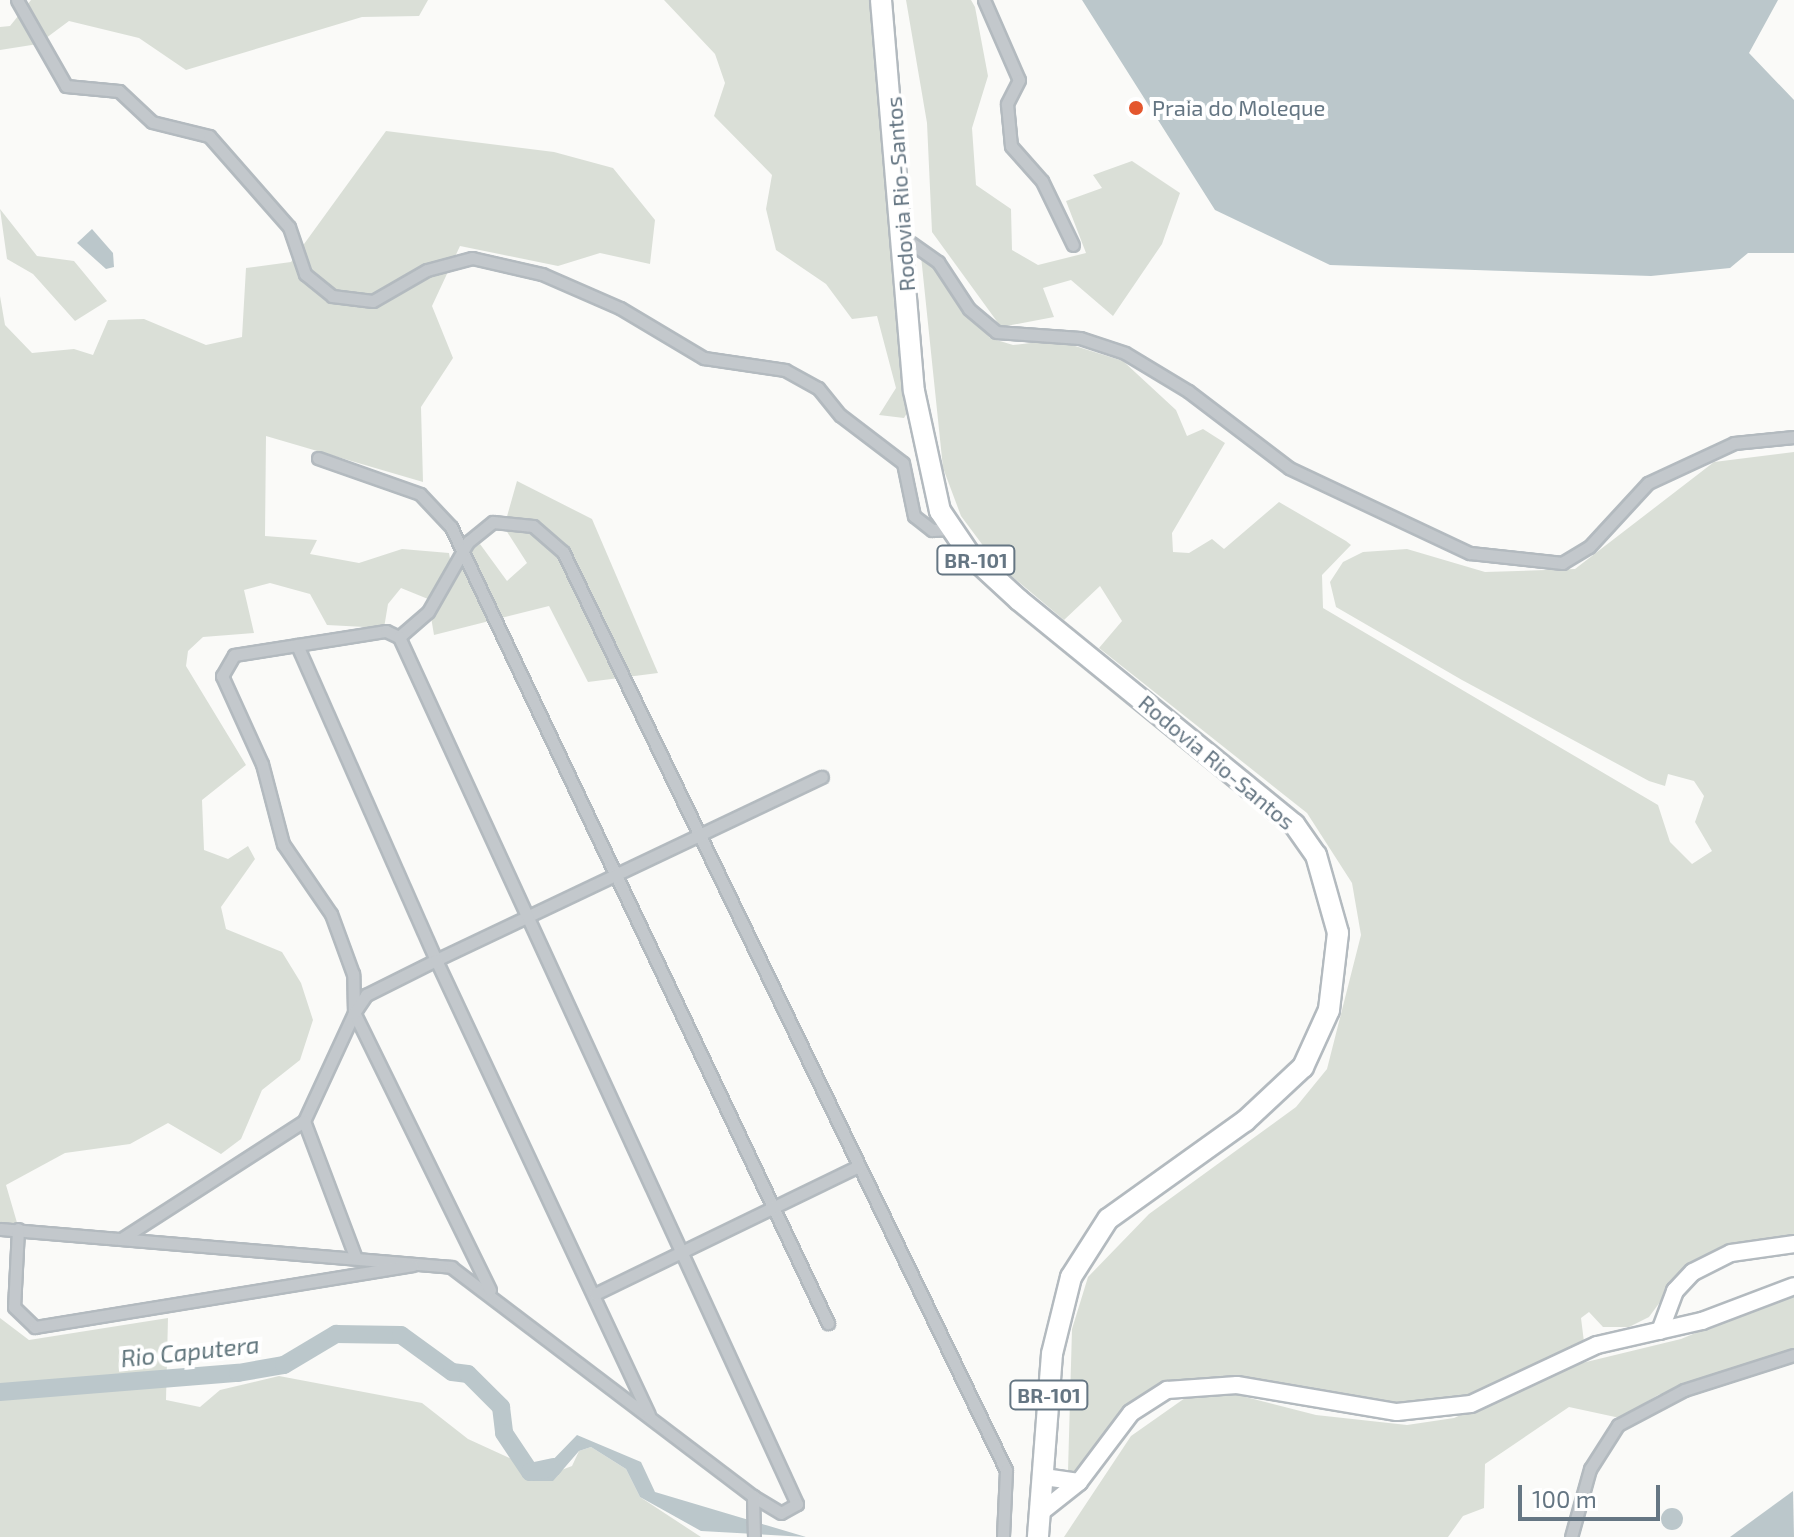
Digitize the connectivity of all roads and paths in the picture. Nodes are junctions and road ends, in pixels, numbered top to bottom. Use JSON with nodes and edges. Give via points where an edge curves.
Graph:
{"nodes":[{"id":1,"x":17,"y":0,"type":"edge"},
{"id":2,"x":881,"y":0,"type":"edge"},
{"id":3,"x":984,"y":0,"type":"edge"},
{"id":4,"x":904,"y":238,"type":"junction"},
{"id":5,"x":1073,"y":245,"type":"dead end"},
{"id":6,"x":1794,"y":437,"type":"edge"},
{"id":7,"x":923,"y":457,"type":"junction"},
{"id":8,"x":318,"y":458,"type":"dead end"},
{"id":9,"x":905,"y":470,"type":"junction"},
{"id":10,"x":950,"y":529,"type":"junction"},
{"id":11,"x":459,"y":556,"type":"junction"},
{"id":12,"x":399,"y":637,"type":"junction"},
{"id":13,"x":297,"y":645,"type":"junction"},
{"id":14,"x":822,"y":777,"type":"dead end"},
{"id":15,"x":701,"y":834,"type":"junction"},
{"id":16,"x":612,"y":878,"type":"junction"},
{"id":17,"x":525,"y":919,"type":"junction"},
{"id":18,"x":436,"y":960,"type":"junction"},
{"id":19,"x":354,"y":1013,"type":"junction"},
{"id":20,"x":304,"y":1121,"type":"junction"},
{"id":21,"x":859,"y":1166,"type":"junction"},
{"id":22,"x":774,"y":1209,"type":"junction"},
{"id":23,"x":0,"y":1229,"type":"edge"},
{"id":24,"x":18,"y":1229,"type":"junction"},
{"id":25,"x":120,"y":1239,"type":"junction"},
{"id":26,"x":1794,"y":1244,"type":"edge"},
{"id":27,"x":686,"y":1252,"type":"junction"},
{"id":28,"x":355,"y":1256,"type":"junction"},
{"id":29,"x":429,"y":1262,"type":"junction"},
{"id":30,"x":1794,"y":1286,"type":"edge"},
{"id":31,"x":490,"y":1290,"type":"junction"},
{"id":32,"x":595,"y":1294,"type":"junction"},
{"id":33,"x":828,"y":1323,"type":"dead end"},
{"id":34,"x":1660,"y":1331,"type":"junction"},
{"id":35,"x":1794,"y":1355,"type":"edge"},
{"id":36,"x":649,"y":1415,"type":"junction"},
{"id":37,"x":1044,"y":1477,"type":"junction"},
{"id":38,"x":1079,"y":1482,"type":"junction"},
{"id":39,"x":753,"y":1496,"type":"junction"},
{"id":40,"x":1040,"y":1513,"type":"junction"},
{"id":41,"x":754,"y":1537,"type":"edge"},
{"id":42,"x":1003,"y":1537,"type":"edge"},
{"id":43,"x":1038,"y":1537,"type":"edge"},
{"id":44,"x":1571,"y":1537,"type":"edge"}],
"edges":[{"from":1,"to":9,"type":"street","via":[[66,86],[119,91],[152,122],[209,136],[289,227],[305,274],[332,296],[373,301],[427,270],[472,258],[542,274],[704,358],[798,376],[894,453]]},
{"from":2,"to":4,"type":"highway","name":"Rodovia Rio-Santos","number":"BR-101"},
{"from":3,"to":5,"type":"street","via":[[1019,80],[1007,104],[1011,146],[1042,181]]},
{"from":4,"to":6,"type":"street","via":[[938,262],[969,309],[996,332],[1080,338],[1125,353],[1169,377],[1289,468],[1420,535],[1482,556],[1562,563],[1589,547],[1648,483],[1734,443]]},
{"from":4,"to":7,"type":"highway","name":"Rodovia Rio-Santos","number":"BR-101"},
{"from":7,"to":9,"type":"street"},
{"from":7,"to":10,"type":"highway","name":"Rodovia Rio-Santos","number":"BR-101"},
{"from":8,"to":11,"type":"street","via":[[420,494],[451,527]]},
{"from":9,"to":10,"type":"street","via":[[914,516],[932,530]]},
{"from":10,"to":37,"type":"highway","name":"Rodovia Rio-Santos","number":"BR-101","via":[[1019,600],[1294,824],[1326,878],[1338,933],[1329,1010],[1303,1067],[1245,1121],[1108,1219],[1071,1277],[1052,1354]]},
{"from":11,"to":12,"type":"street","via":[[428,612]]},
{"from":11,"to":15,"type":"street","via":[[478,530],[505,519],[533,526],[563,552]]},
{"from":11,"to":16,"type":"street"},
{"from":12,"to":13,"type":"street","via":[[375,632]]},
{"from":12,"to":17,"type":"street"},
{"from":13,"to":18,"type":"street"},
{"from":13,"to":19,"type":"street","via":[[234,655],[221,685],[262,764],[283,844],[344,945]]},
{"from":14,"to":15,"type":"street"},
{"from":15,"to":16,"type":"street"},
{"from":15,"to":21,"type":"street"},
{"from":16,"to":17,"type":"street"},
{"from":16,"to":22,"type":"street"},
{"from":17,"to":18,"type":"street"},
{"from":17,"to":27,"type":"street"},
{"from":18,"to":19,"type":"street","via":[[366,995]]},
{"from":18,"to":32,"type":"street"},
{"from":19,"to":20,"type":"street"},
{"from":19,"to":31,"type":"street"},
{"from":20,"to":25,"type":"street"},
{"from":20,"to":28,"type":"street"},
{"from":21,"to":22,"type":"street"},
{"from":21,"to":42,"type":"street","via":[[1006,1470]]},
{"from":22,"to":27,"type":"street"},
{"from":22,"to":33,"type":"street"},
{"from":23,"to":24,"type":"street"},
{"from":24,"to":25,"type":"street"},
{"from":24,"to":29,"type":"street","via":[[14,1307],[35,1327]]},
{"from":25,"to":28,"type":"street"},
{"from":26,"to":34,"type":"street","via":[[1731,1253],[1693,1272],[1669,1301]]},
{"from":27,"to":32,"type":"street"},
{"from":27,"to":39,"type":"street","via":[[797,1504],[781,1513]]},
{"from":28,"to":29,"type":"street"},
{"from":29,"to":31,"type":"street"},
{"from":30,"to":34,"type":"street"},
{"from":31,"to":36,"type":"street"},
{"from":32,"to":36,"type":"street"},
{"from":34,"to":38,"type":"street","via":[[1597,1345],[1515,1387],[1441,1408],[1366,1410],[1213,1383],[1175,1388],[1131,1413]]},
{"from":35,"to":44,"type":"street","via":[[1684,1390],[1618,1425],[1590,1469]]},
{"from":36,"to":39,"type":"street"},
{"from":37,"to":38,"type":"street"},
{"from":37,"to":40,"type":"highway","name":"Rodovia Rio-Santos","number":"BR-101"},
{"from":38,"to":40,"type":"street"},
{"from":39,"to":41,"type":"street"},
{"from":40,"to":43,"type":"highway","name":"Rodovia Rio-Santos","number":"BR-101"}]}
